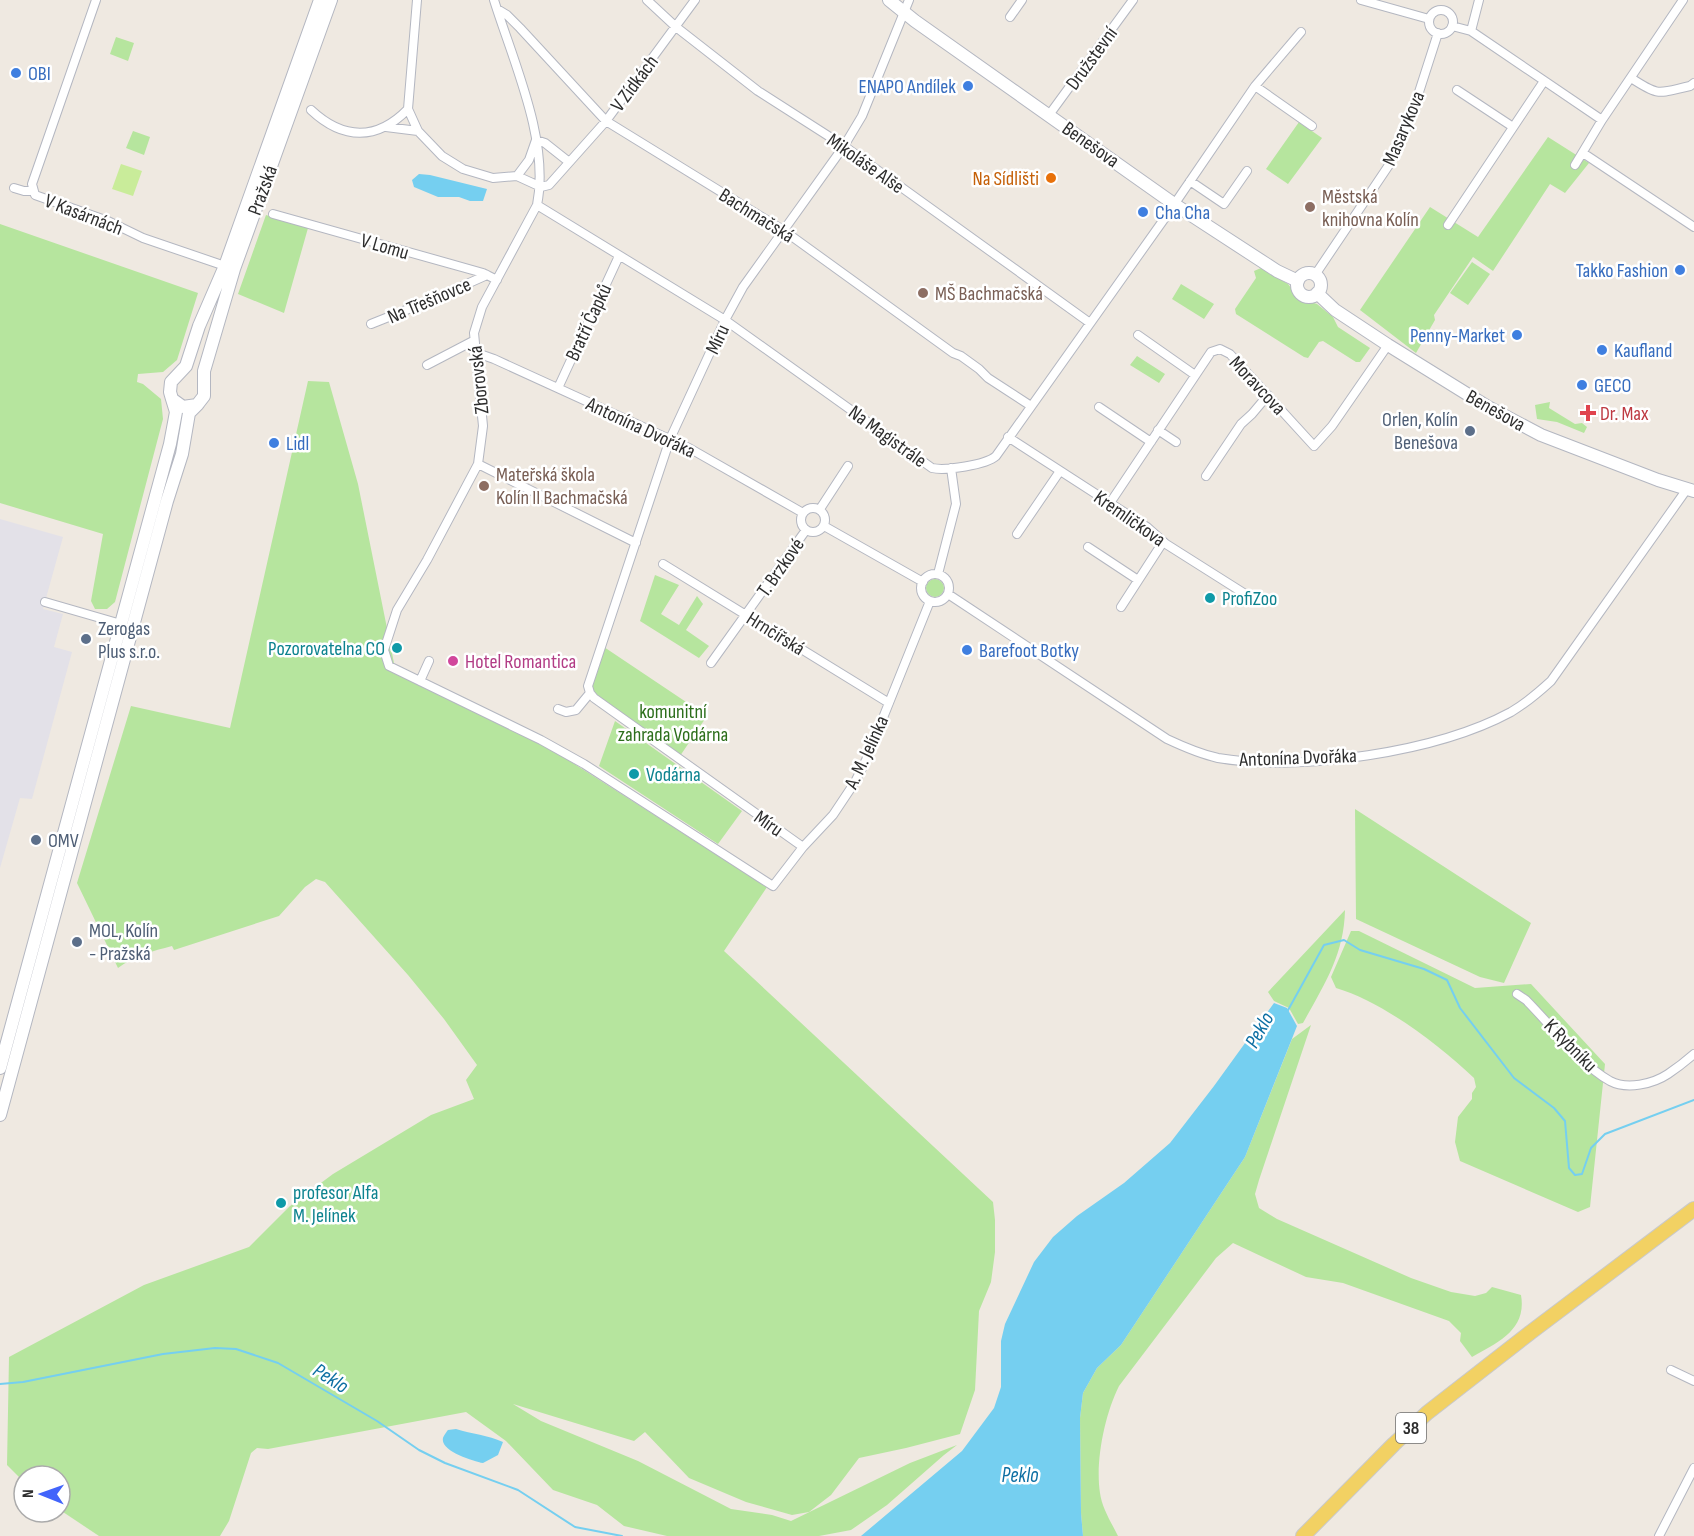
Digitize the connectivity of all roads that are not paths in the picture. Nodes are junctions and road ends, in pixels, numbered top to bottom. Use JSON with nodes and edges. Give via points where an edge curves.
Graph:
{"nodes":[{"id":1,"x":96,"y":0,"type":"edge"},
{"id":2,"x":417,"y":0,"type":"edge"},
{"id":3,"x":494,"y":0,"type":"edge"},
{"id":4,"x":646,"y":0,"type":"edge"},
{"id":5,"x":694,"y":0,"type":"edge"},
{"id":6,"x":889,"y":0,"type":"edge"},
{"id":7,"x":909,"y":0,"type":"edge"},
{"id":8,"x":1022,"y":0,"type":"edge"},
{"id":9,"x":1133,"y":0,"type":"edge"},
{"id":10,"x":1361,"y":0,"type":"edge"},
{"id":11,"x":1446,"y":0,"type":"edge"},
{"id":12,"x":1479,"y":0,"type":"edge"},
{"id":13,"x":1683,"y":0,"type":"edge"},
{"id":14,"x":322,"y":1,"type":"edge"},
{"id":15,"x":497,"y":9,"type":"junction"},
{"id":16,"x":1444,"y":10,"type":"junction"},
{"id":17,"x":903,"y":12,"type":"junction"},
{"id":18,"x":1010,"y":17,"type":"dead end"},
{"id":19,"x":1429,"y":19,"type":"junction"},
{"id":20,"x":1452,"y":26,"type":"junction"},
{"id":21,"x":676,"y":27,"type":"junction"},
{"id":22,"x":1471,"y":31,"type":"junction"},
{"id":23,"x":1301,"y":32,"type":"dead end"},
{"id":24,"x":1438,"y":33,"type":"junction"},
{"id":25,"x":1630,"y":78,"type":"junction"},
{"id":26,"x":1544,"y":81,"type":"junction"},
{"id":27,"x":1694,"y":83,"type":"edge"},
{"id":28,"x":1255,"y":86,"type":"junction"},
{"id":29,"x":1457,"y":90,"type":"dead end"},
{"id":30,"x":408,"y":109,"type":"junction"},
{"id":31,"x":311,"y":110,"type":"dead end"},
{"id":32,"x":1049,"y":115,"type":"junction"},
{"id":33,"x":1602,"y":120,"type":"junction"},
{"id":34,"x":606,"y":121,"type":"junction"},
{"id":35,"x":1312,"y":126,"type":"dead end"},
{"id":36,"x":1513,"y":127,"type":"junction"},
{"id":37,"x":386,"y":128,"type":"junction"},
{"id":38,"x":418,"y":131,"type":"junction"},
{"id":39,"x":536,"y":140,"type":"junction"},
{"id":40,"x":844,"y":146,"type":"junction"},
{"id":41,"x":1583,"y":153,"type":"junction"},
{"id":42,"x":569,"y":162,"type":"junction"},
{"id":43,"x":1575,"y":165,"type":"dead end"},
{"id":44,"x":1247,"y":171,"type":"dead end"},
{"id":45,"x":517,"y":176,"type":"junction"},
{"id":46,"x":1190,"y":181,"type":"junction"},
{"id":47,"x":541,"y":187,"type":"junction"},
{"id":48,"x":14,"y":188,"type":"dead end"},
{"id":49,"x":33,"y":191,"type":"junction"},
{"id":50,"x":1174,"y":204,"type":"junction"},
{"id":51,"x":537,"y":205,"type":"junction"},
{"id":52,"x":273,"y":214,"type":"dead end"},
{"id":53,"x":1448,"y":225,"type":"dead end"},
{"id":54,"x":1694,"y":227,"type":"edge"},
{"id":55,"x":783,"y":230,"type":"junction"},
{"id":56,"x":619,"y":256,"type":"junction"},
{"id":57,"x":225,"y":266,"type":"junction"},
{"id":58,"x":487,"y":275,"type":"junction"},
{"id":59,"x":1316,"y":275,"type":"junction"},
{"id":60,"x":497,"y":280,"type":"junction"},
{"id":61,"x":1298,"y":281,"type":"junction"},
{"id":62,"x":1317,"y":293,"type":"junction"},
{"id":63,"x":725,"y":320,"type":"junction"},
{"id":64,"x":1090,"y":323,"type":"junction"},
{"id":65,"x":371,"y":324,"type":"dead end"},
{"id":66,"x":1138,"y":335,"type":"dead end"},
{"id":67,"x":473,"y":342,"type":"junction"},
{"id":68,"x":1388,"y":345,"type":"junction"},
{"id":69,"x":474,"y":352,"type":"junction"},
{"id":70,"x":427,"y":365,"type":"dead end"},
{"id":71,"x":179,"y":374,"type":"junction"},
{"id":72,"x":1195,"y":375,"type":"junction"},
{"id":73,"x":204,"y":383,"type":"junction"},
{"id":74,"x":558,"y":388,"type":"junction"},
{"id":75,"x":1268,"y":395,"type":"junction"},
{"id":76,"x":172,"y":399,"type":"junction"},
{"id":77,"x":199,"y":403,"type":"junction"},
{"id":78,"x":1030,"y":406,"type":"junction"},
{"id":79,"x":1099,"y":407,"type":"dead end"},
{"id":80,"x":1158,"y":430,"type":"junction"},
{"id":81,"x":1008,"y":437,"type":"junction"},
{"id":82,"x":670,"y":439,"type":"junction"},
{"id":83,"x":1150,"y":442,"type":"junction"},
{"id":84,"x":1176,"y":442,"type":"dead end"},
{"id":85,"x":478,"y":464,"type":"junction"},
{"id":86,"x":848,"y":466,"type":"dead end"},
{"id":87,"x":951,"y":468,"type":"junction"},
{"id":88,"x":1060,"y":471,"type":"junction"},
{"id":89,"x":1206,"y":476,"type":"dead end"},
{"id":90,"x":1691,"y":490,"type":"edge"},
{"id":91,"x":1110,"y":504,"type":"junction"},
{"id":92,"x":820,"y":509,"type":"junction"},
{"id":93,"x":802,"y":513,"type":"junction"},
{"id":94,"x":824,"y":526,"type":"junction"},
{"id":95,"x":806,"y":530,"type":"junction"},
{"id":96,"x":1017,"y":534,"type":"dead end"},
{"id":97,"x":1163,"y":542,"type":"junction"},
{"id":98,"x":636,"y":543,"type":"junction"},
{"id":99,"x":1088,"y":547,"type":"dead end"},
{"id":100,"x":663,"y":564,"type":"dead end"},
{"id":101,"x":938,"y":574,"type":"junction"},
{"id":102,"x":1138,"y":580,"type":"junction"},
{"id":103,"x":923,"y":582,"type":"junction"},
{"id":104,"x":948,"y":594,"type":"junction"},
{"id":105,"x":1253,"y":599,"type":"dead end"},
{"id":106,"x":930,"y":601,"type":"junction"},
{"id":107,"x":45,"y":602,"type":"dead end"},
{"id":108,"x":1121,"y":607,"type":"dead end"},
{"id":109,"x":745,"y":615,"type":"junction"},
{"id":110,"x":121,"y":624,"type":"junction"},
{"id":111,"x":429,"y":661,"type":"dead end"},
{"id":112,"x":711,"y":663,"type":"dead end"},
{"id":113,"x":420,"y":681,"type":"junction"},
{"id":114,"x":590,"y":693,"type":"junction"},
{"id":115,"x":889,"y":703,"type":"junction"},
{"id":116,"x":558,"y":709,"type":"dead end"},
{"id":117,"x":803,"y":848,"type":"junction"},
{"id":118,"x":773,"y":886,"type":"joint"},
{"id":119,"x":1517,"y":994,"type":"dead end"},
{"id":120,"x":1694,"y":1054,"type":"edge"},
{"id":121,"x":0,"y":1068,"type":"edge"},
{"id":122,"x":0,"y":1114,"type":"edge"},
{"id":123,"x":1694,"y":1209,"type":"edge"},
{"id":124,"x":1671,"y":1370,"type":"dead end"},
{"id":125,"x":1694,"y":1382,"type":"edge"},
{"id":126,"x":1694,"y":1467,"type":"edge"},
{"id":127,"x":1303,"y":1536,"type":"edge"},
{"id":128,"x":1659,"y":1536,"type":"edge"}],
"edges":[{"from":1,"to":49,"type":"street","name":"V Kasárnách","via":[[32,184]]},
{"from":2,"to":30,"type":"street"},
{"from":3,"to":15,"type":"street","name":"Zborovská"},
{"from":4,"to":21,"type":"street","name":"Mikoláše Alše"},
{"from":5,"to":21,"type":"street","name":"V Zídkách"},
{"from":6,"to":17,"type":"street","name":"Benešova"},
{"from":7,"to":17,"type":"street","name":"Míru"},
{"from":8,"to":18,"type":"street"},
{"from":9,"to":32,"type":"street","name":"Družstevní"},
{"from":10,"to":19,"type":"street"},
{"from":11,"to":16,"type":"street"},
{"from":12,"to":22,"type":"street"},
{"from":13,"to":25,"type":"street"},
{"from":14,"to":57,"type":"street","name":"Pražská"},
{"from":14,"to":73,"type":"street","name":"Pražská","via":[[234,269]]},
{"from":15,"to":34,"type":"street","name":"Bachmačská","via":[[520,28]]},
{"from":15,"to":39,"type":"street","name":"Zborovská","via":[[531,112]]},
{"from":16,"to":19,"type":"street","via":[[1433,13]]},
{"from":16,"to":20,"type":"street","via":[[1452,19]]},
{"from":17,"to":32,"type":"street","name":"Benešova"},
{"from":17,"to":40,"type":"street","name":"Míru","via":[[866,105]]},
{"from":19,"to":24,"type":"street"},
{"from":20,"to":22,"type":"street"},
{"from":20,"to":24,"type":"street"},
{"from":21,"to":34,"type":"street","name":"V Zídkách"},
{"from":21,"to":40,"type":"street","name":"Mikoláše Alše","via":[[758,91]]},
{"from":22,"to":26,"type":"street"},
{"from":23,"to":28,"type":"street","name":"Na Magistrále"},
{"from":24,"to":59,"type":"street","name":"Masarykova","via":[[1410,120],[1389,165]]},
{"from":25,"to":27,"type":"street","via":[[1660,93]]},
{"from":25,"to":33,"type":"street"},
{"from":26,"to":33,"type":"street"},
{"from":26,"to":36,"type":"street"},
{"from":28,"to":35,"type":"street"},
{"from":28,"to":46,"type":"street","name":"Na Magistrále"},
{"from":29,"to":36,"type":"street"},
{"from":30,"to":37,"type":"street"},
{"from":30,"to":38,"type":"street"},
{"from":31,"to":37,"type":"street","via":[[324,121],[354,132]]},
{"from":32,"to":50,"type":"street","name":"Benešova"},
{"from":33,"to":41,"type":"street"},
{"from":34,"to":42,"type":"street","name":"V Zídkách"},
{"from":34,"to":55,"type":"street","name":"Bachmačská"},
{"from":36,"to":53,"type":"street"},
{"from":37,"to":38,"type":"street"},
{"from":38,"to":45,"type":"street","via":[[442,156],[463,169],[493,178]]},
{"from":39,"to":42,"type":"street","via":[[546,143]]},
{"from":39,"to":45,"type":"street","via":[[529,160]]},
{"from":39,"to":47,"type":"street","name":"Zborovská"},
{"from":40,"to":55,"type":"street","name":"Míru"},
{"from":40,"to":64,"type":"street","name":"Mikoláše Alše"},
{"from":41,"to":43,"type":"street"},
{"from":41,"to":54,"type":"street"},
{"from":42,"to":47,"type":"street","name":"V Zídkách","via":[[549,185]]},
{"from":44,"to":46,"type":"street","via":[[1224,204]]},
{"from":45,"to":47,"type":"street"},
{"from":46,"to":50,"type":"street","name":"Na Magistrále"},
{"from":47,"to":51,"type":"street","name":"Zborovská"},
{"from":48,"to":49,"type":"street"},
{"from":49,"to":57,"type":"street","name":"V Kasárnách","via":[[143,238]]},
{"from":50,"to":61,"type":"street","name":"Benešova"},
{"from":50,"to":64,"type":"street","name":"Na Magistrále"},
{"from":51,"to":56,"type":"street","name":"Na Magistrále"},
{"from":51,"to":60,"type":"street","name":"Zborovská"},
{"from":52,"to":58,"type":"street","name":"V Lomu"},
{"from":55,"to":63,"type":"street","name":"Míru"},
{"from":55,"to":78,"type":"street","name":"Bachmačská"},
{"from":56,"to":63,"type":"street","name":"Na Magistrále"},
{"from":56,"to":74,"type":"street","name":"Bratří Čapků"},
{"from":57,"to":71,"type":"street","name":"Pražská","via":[[186,366]]},
{"from":58,"to":60,"type":"street","name":"V Lomu"},
{"from":58,"to":65,"type":"street","name":"Na Třešňovce"},
{"from":59,"to":61,"type":"street","via":[[1305,273]]},
{"from":59,"to":62,"type":"street","via":[[1320,284]]},
{"from":60,"to":67,"type":"street","name":"Zborovská","via":[[482,307]]},
{"from":61,"to":62,"type":"street","name":"Benešova","via":[[1302,295]]},
{"from":62,"to":68,"type":"street","name":"Benešova"},
{"from":63,"to":82,"type":"street","name":"Míru"},
{"from":63,"to":87,"type":"street","name":"Na Magistrále","via":[[932,468]]},
{"from":64,"to":78,"type":"street","name":"Na Magistrále"},
{"from":66,"to":72,"type":"street"},
{"from":67,"to":69,"type":"street","name":"Zborovská"},
{"from":67,"to":70,"type":"street"},
{"from":68,"to":75,"type":"street","name":"Moravcova","via":[[1314,446]]},
{"from":68,"to":90,"type":"street","name":"Benešova","via":[[1541,435]]},
{"from":69,"to":74,"type":"street","name":"Antonína Dvořáka"},
{"from":69,"to":85,"type":"street","name":"Zborovská","via":[[483,426]]},
{"from":71,"to":73,"type":"street","via":[[192,372]]},
{"from":71,"to":76,"type":"street","via":[[170,385]]},
{"from":72,"to":75,"type":"street","name":"Moravcova","via":[[1211,352],[1220,349]]},
{"from":72,"to":80,"type":"street","name":"Moravcova"},
{"from":73,"to":77,"type":"street","via":[[205,393]]},
{"from":74,"to":82,"type":"street","name":"Antonína Dvořáka"},
{"from":75,"to":89,"type":"street","via":[[1241,424]]},
{"from":76,"to":77,"type":"street","via":[[186,407]]},
{"from":76,"to":110,"type":"street","via":[[176,408],[174,428]]},
{"from":77,"to":122,"type":"street","via":[[189,413],[182,453]]},
{"from":78,"to":81,"type":"street","name":"Na Magistrále"},
{"from":79,"to":83,"type":"street"},
{"from":80,"to":83,"type":"street","name":"Moravcova"},
{"from":80,"to":84,"type":"street"},
{"from":81,"to":87,"type":"street","name":"Na Magistrále","via":[[989,461]]},
{"from":81,"to":88,"type":"street","name":"Kremličkova"},
{"from":82,"to":93,"type":"street","name":"Antonína Dvořáka"},
{"from":82,"to":98,"type":"street","name":"Míru"},
{"from":83,"to":91,"type":"street","name":"Moravcova"},
{"from":85,"to":98,"type":"street"},
{"from":85,"to":113,"type":"street","name":"Zborovská","via":[[397,610],[384,650],[390,666]]},
{"from":86,"to":92,"type":"street"},
{"from":87,"to":101,"type":"street","via":[[956,504]]},
{"from":88,"to":91,"type":"street","name":"Kremličkova"},
{"from":88,"to":96,"type":"street"},
{"from":90,"to":104,"type":"street","name":"Antonína Dvořáka","via":[[1551,681],[1532,699],[1472,728],[1374,755],[1281,762],[1196,752],[1179,745]]},
{"from":91,"to":97,"type":"street","name":"Kremličkova"},
{"from":92,"to":93,"type":"street","via":[[810,508]]},
{"from":92,"to":94,"type":"street"},
{"from":93,"to":95,"type":"street"},
{"from":94,"to":95,"type":"street","via":[[816,531]]},
{"from":94,"to":103,"type":"street"},
{"from":95,"to":109,"type":"street","name":"T. Brzkové"},
{"from":97,"to":102,"type":"street"},
{"from":97,"to":105,"type":"street","name":"Kremličkova"},
{"from":98,"to":114,"type":"street","name":"Míru","via":[[588,686]]},
{"from":99,"to":102,"type":"street"},
{"from":100,"to":109,"type":"street","name":"Hrnčířská"},
{"from":101,"to":103,"type":"street"},
{"from":101,"to":104,"type":"street","via":[[948,582]]},
{"from":102,"to":108,"type":"street"},
{"from":103,"to":106,"type":"street","via":[[922,592]]},
{"from":104,"to":106,"type":"street","via":[[940,601]]},
{"from":106,"to":115,"type":"street","name":"A. M. Jelínka"},
{"from":107,"to":110,"type":"street"},
{"from":109,"to":112,"type":"street","name":"T. Brzkové"},
{"from":109,"to":115,"type":"street","name":"Hrnčířská"},
{"from":110,"to":121,"type":"street"},
{"from":111,"to":113,"type":"street"},
{"from":113,"to":118,"type":"street","name":"Zborovská","via":[[584,764]]},
{"from":114,"to":116,"type":"street","via":[[576,711]]},
{"from":114,"to":117,"type":"street","name":"Míru"},
{"from":115,"to":117,"type":"street","name":"A. M. Jelínka","via":[[855,782]]},
{"from":117,"to":118,"type":"street","name":"A. M. Jelínka"},
{"from":119,"to":120,"type":"street","name":"K Rybníku","via":[[1589,1066],[1618,1084],[1644,1084],[1658,1079]]},
{"from":123,"to":127,"type":"main road","number":"38","via":[[1427,1413]]},
{"from":124,"to":125,"type":"street"},
{"from":126,"to":128,"type":"street"}]}
